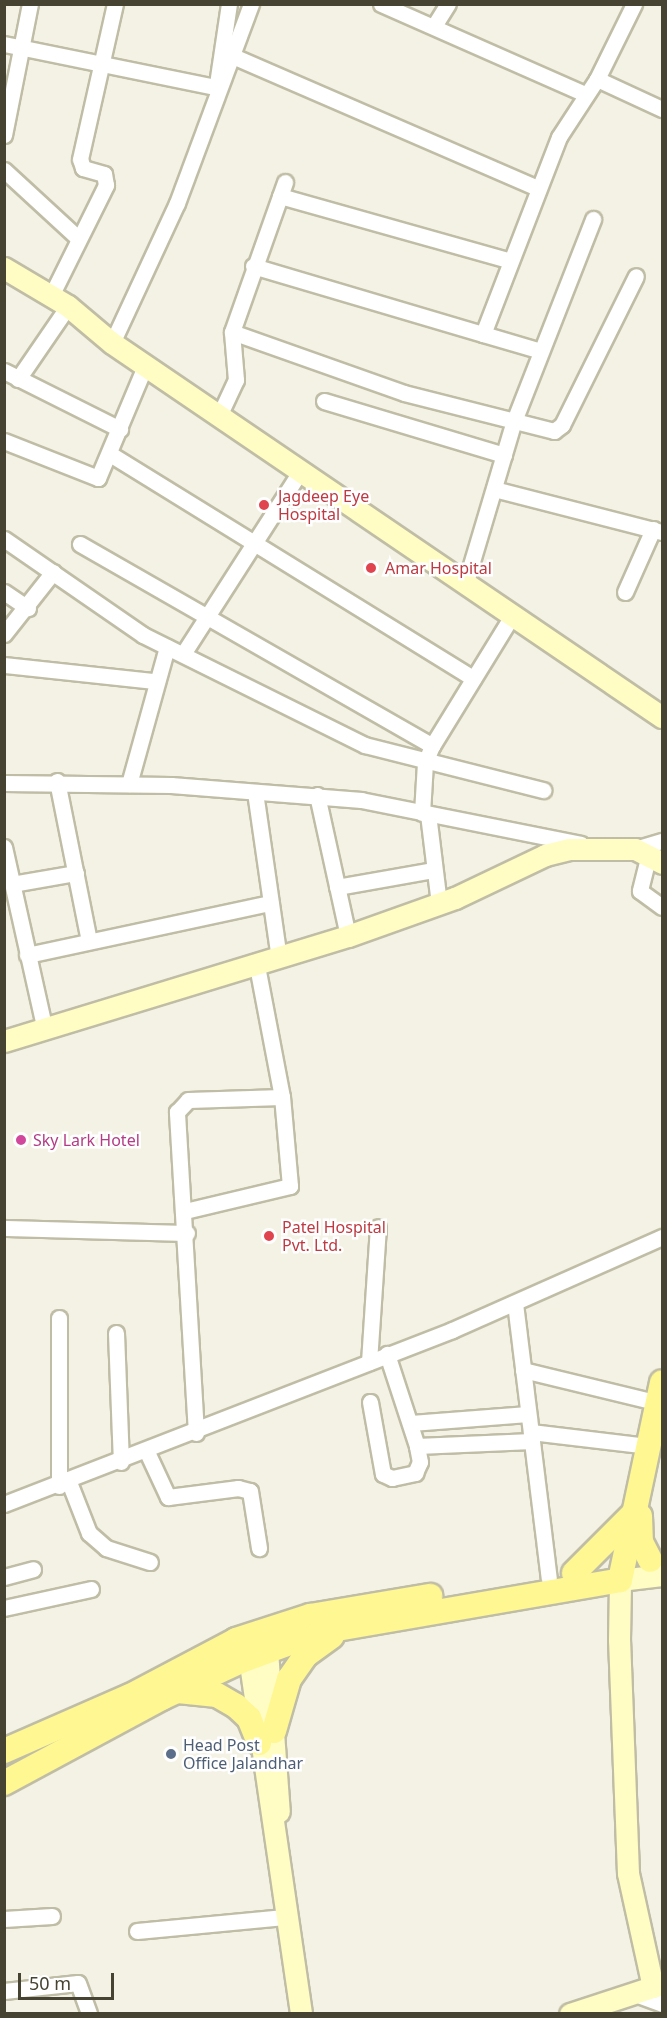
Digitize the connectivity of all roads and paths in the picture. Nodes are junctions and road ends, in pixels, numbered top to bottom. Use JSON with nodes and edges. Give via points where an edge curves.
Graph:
{"nodes":[{"id":1,"x":30,"y":4,"type":"edge"},
{"id":2,"x":115,"y":4,"type":"edge"},
{"id":3,"x":229,"y":4,"type":"edge"},
{"id":4,"x":251,"y":4,"type":"edge"},
{"id":5,"x":381,"y":4,"type":"edge"},
{"id":6,"x":448,"y":4,"type":"edge"},
{"id":7,"x":634,"y":4,"type":"edge"},
{"id":8,"x":434,"y":26,"type":"junction"},
{"id":9,"x":4,"y":44,"type":"edge"},
{"id":10,"x":22,"y":48,"type":"junction"},
{"id":11,"x":235,"y":57,"type":"junction"},
{"id":12,"x":103,"y":62,"type":"junction"},
{"id":13,"x":597,"y":79,"type":"junction"},
{"id":14,"x":216,"y":91,"type":"junction"},
{"id":15,"x":585,"y":94,"type":"junction"},
{"id":16,"x":663,"y":110,"type":"edge"},
{"id":17,"x":4,"y":135,"type":"edge"},
{"id":18,"x":4,"y":170,"type":"edge"},
{"id":19,"x":536,"y":188,"type":"junction"},
{"id":20,"x":593,"y":219,"type":"dead end"},
{"id":21,"x":78,"y":238,"type":"junction"},
{"id":22,"x":508,"y":260,"type":"junction"},
{"id":23,"x":253,"y":266,"type":"junction"},
{"id":24,"x":4,"y":268,"type":"edge"},
{"id":25,"x":636,"y":276,"type":"dead end"},
{"id":26,"x":59,"y":301,"type":"junction"},
{"id":27,"x":232,"y":332,"type":"junction"},
{"id":28,"x":483,"y":334,"type":"junction"},
{"id":29,"x":112,"y":343,"type":"junction"},
{"id":30,"x":542,"y":351,"type":"junction"},
{"id":31,"x":145,"y":366,"type":"junction"},
{"id":32,"x":9,"y":376,"type":"edge"},
{"id":33,"x":324,"y":401,"type":"dead end"},
{"id":34,"x":219,"y":416,"type":"junction"},
{"id":35,"x":514,"y":421,"type":"junction"},
{"id":36,"x":120,"y":429,"type":"junction"},
{"id":37,"x":4,"y":441,"type":"edge"},
{"id":38,"x":110,"y":454,"type":"junction"},
{"id":39,"x":504,"y":455,"type":"junction"},
{"id":40,"x":300,"y":472,"type":"junction"},
{"id":41,"x":494,"y":489,"type":"junction"},
{"id":42,"x":658,"y":530,"type":"edge"},
{"id":43,"x":4,"y":539,"type":"edge"},
{"id":44,"x":253,"y":542,"type":"junction"},
{"id":45,"x":80,"y":544,"type":"dead end"},
{"id":46,"x":52,"y":572,"type":"junction"},
{"id":47,"x":465,"y":585,"type":"junction"},
{"id":48,"x":4,"y":592,"type":"edge"},
{"id":49,"x":625,"y":592,"type":"dead end"},
{"id":50,"x":28,"y":608,"type":"junction"},
{"id":51,"x":207,"y":615,"type":"junction"},
{"id":52,"x":512,"y":616,"type":"junction"},
{"id":53,"x":4,"y":634,"type":"edge"},
{"id":54,"x":167,"y":647,"type":"junction"},
{"id":55,"x":183,"y":654,"type":"junction"},
{"id":56,"x":4,"y":665,"type":"edge"},
{"id":57,"x":472,"y":678,"type":"junction"},
{"id":58,"x":154,"y":681,"type":"junction"},
{"id":59,"x":663,"y":717,"type":"edge"},
{"id":60,"x":432,"y":746,"type":"junction"},
{"id":61,"x":425,"y":763,"type":"junction"},
{"id":62,"x":57,"y":781,"type":"junction"},
{"id":63,"x":4,"y":783,"type":"edge"},
{"id":64,"x":129,"y":783,"type":"junction"},
{"id":65,"x":543,"y":790,"type":"dead end"},
{"id":66,"x":255,"y":792,"type":"junction"},
{"id":67,"x":317,"y":795,"type":"junction"},
{"id":68,"x":425,"y":813,"type":"junction"},
{"id":69,"x":4,"y":847,"type":"edge"},
{"id":70,"x":606,"y":848,"type":"junction"},
{"id":71,"x":652,"y":852,"type":"edge"},
{"id":72,"x":433,"y":870,"type":"junction"},
{"id":73,"x":76,"y":873,"type":"junction"},
{"id":74,"x":12,"y":884,"type":"junction"},
{"id":75,"x":337,"y":887,"type":"junction"},
{"id":76,"x":270,"y":903,"type":"junction"},
{"id":77,"x":439,"y":904,"type":"junction"},
{"id":78,"x":663,"y":907,"type":"edge"},
{"id":79,"x":348,"y":936,"type":"junction"},
{"id":80,"x":89,"y":941,"type":"junction"},
{"id":81,"x":27,"y":955,"type":"junction"},
{"id":82,"x":279,"y":959,"type":"junction"},
{"id":83,"x":257,"y":966,"type":"junction"},
{"id":84,"x":38,"y":1032,"type":"junction"},
{"id":85,"x":4,"y":1041,"type":"edge"},
{"id":86,"x":4,"y":1050,"type":"edge"},
{"id":87,"x":282,"y":1097,"type":"junction"},
{"id":88,"x":185,"y":1211,"type":"junction"},
{"id":89,"x":378,"y":1227,"type":"dead end"},
{"id":90,"x":4,"y":1228,"type":"edge"},
{"id":91,"x":187,"y":1233,"type":"junction"},
{"id":92,"x":663,"y":1237,"type":"edge"},
{"id":93,"x":515,"y":1303,"type":"junction"},
{"id":94,"x":59,"y":1318,"type":"dead end"},
{"id":95,"x":116,"y":1333,"type":"dead end"},
{"id":96,"x":387,"y":1354,"type":"junction"},
{"id":97,"x":369,"y":1362,"type":"junction"},
{"id":98,"x":523,"y":1370,"type":"junction"},
{"id":99,"x":661,"y":1392,"type":"edge"},
{"id":100,"x":370,"y":1402,"type":"dead end"},
{"id":101,"x":528,"y":1414,"type":"junction"},
{"id":102,"x":411,"y":1423,"type":"junction"},
{"id":103,"x":196,"y":1433,"type":"junction"},
{"id":104,"x":531,"y":1437,"type":"junction"},
{"id":105,"x":417,"y":1446,"type":"junction"},
{"id":106,"x":649,"y":1446,"type":"junction"},
{"id":107,"x":147,"y":1452,"type":"junction"},
{"id":108,"x":121,"y":1462,"type":"junction"},
{"id":109,"x":64,"y":1484,"type":"junction"},
{"id":110,"x":637,"y":1501,"type":"junction"},
{"id":111,"x":4,"y":1504,"type":"edge"},
{"id":112,"x":259,"y":1548,"type":"dead end"},
{"id":113,"x":150,"y":1562,"type":"dead end"},
{"id":114,"x":659,"y":1564,"type":"edge"},
{"id":115,"x":33,"y":1569,"type":"dead end"},
{"id":116,"x":622,"y":1572,"type":"junction"},
{"id":117,"x":574,"y":1573,"type":"junction"},
{"id":118,"x":4,"y":1576,"type":"edge"},
{"id":119,"x":549,"y":1578,"type":"junction"},
{"id":120,"x":91,"y":1589,"type":"dead end"},
{"id":121,"x":4,"y":1608,"type":"edge"},
{"id":122,"x":341,"y":1629,"type":"junction"},
{"id":123,"x":257,"y":1644,"type":"junction"},
{"id":124,"x":177,"y":1691,"type":"junction"},
{"id":125,"x":267,"y":1737,"type":"junction"},
{"id":126,"x":4,"y":1751,"type":"edge"},
{"id":127,"x":4,"y":1783,"type":"edge"},
{"id":128,"x":52,"y":1916,"type":"dead end"},
{"id":129,"x":284,"y":1917,"type":"junction"},
{"id":130,"x":4,"y":1919,"type":"edge"},
{"id":131,"x":137,"y":1931,"type":"dead end"},
{"id":132,"x":4,"y":1991,"type":"edge"},
{"id":133,"x":653,"y":1992,"type":"edge"},
{"id":134,"x":89,"y":2013,"type":"edge"},
{"id":135,"x":301,"y":2013,"type":"edge"},
{"id":136,"x":570,"y":2013,"type":"edge"}],
"edges":[{"from":1,"to":10,"type":"street"},
{"from":2,"to":12,"type":"street"},
{"from":3,"to":14,"type":"street"},
{"from":4,"to":11,"type":"street"},
{"from":5,"to":8,"type":"street"},
{"from":6,"to":8,"type":"street"},
{"from":7,"to":13,"type":"street"},
{"from":8,"to":15,"type":"street"},
{"from":9,"to":10,"type":"street"},
{"from":10,"to":12,"type":"street"},
{"from":10,"to":17,"type":"street"},
{"from":11,"to":14,"type":"street"},
{"from":11,"to":19,"type":"street"},
{"from":12,"to":14,"type":"street"},
{"from":12,"to":21,"type":"street","via":[[80,159],[83,168],[104,174],[107,181]]},
{"from":13,"to":15,"type":"street"},
{"from":13,"to":16,"type":"street"},
{"from":14,"to":29,"type":"street","via":[[177,202]]},
{"from":15,"to":19,"type":"street"},
{"from":18,"to":21,"type":"street"},
{"from":19,"to":22,"type":"street"},
{"from":20,"to":30,"type":"street"},
{"from":21,"to":26,"type":"street"},
{"from":22,"to":23,"type":"street","via":[[282,189]]},
{"from":22,"to":28,"type":"street"},
{"from":23,"to":27,"type":"street"},
{"from":23,"to":28,"type":"street"},
{"from":24,"to":26,"type":"street"},
{"from":25,"to":35,"type":"street","via":[[559,429]]},
{"from":26,"to":29,"type":"street"},
{"from":26,"to":32,"type":"street"},
{"from":27,"to":34,"type":"street","via":[[236,380]]},
{"from":27,"to":35,"type":"street","via":[[404,393]]},
{"from":28,"to":30,"type":"street"},
{"from":29,"to":31,"type":"street"},
{"from":30,"to":35,"type":"street"},
{"from":31,"to":34,"type":"street"},
{"from":31,"to":36,"type":"street"},
{"from":32,"to":36,"type":"street"},
{"from":33,"to":39,"type":"street"},
{"from":34,"to":40,"type":"street"},
{"from":35,"to":39,"type":"street"},
{"from":36,"to":38,"type":"street"},
{"from":37,"to":38,"type":"street","via":[[92,479],[98,478]]},
{"from":38,"to":44,"type":"street"},
{"from":39,"to":41,"type":"street"},
{"from":40,"to":44,"type":"street"},
{"from":40,"to":47,"type":"street"},
{"from":41,"to":42,"type":"street"},
{"from":41,"to":47,"type":"street"},
{"from":42,"to":49,"type":"street"},
{"from":43,"to":46,"type":"street"},
{"from":44,"to":51,"type":"street"},
{"from":44,"to":57,"type":"street"},
{"from":45,"to":51,"type":"street"},
{"from":46,"to":50,"type":"street"},
{"from":46,"to":54,"type":"street"},
{"from":47,"to":52,"type":"street"},
{"from":48,"to":50,"type":"street"},
{"from":50,"to":53,"type":"street"},
{"from":51,"to":55,"type":"street"},
{"from":51,"to":60,"type":"street"},
{"from":52,"to":57,"type":"street"},
{"from":52,"to":59,"type":"street"},
{"from":54,"to":55,"type":"street"},
{"from":54,"to":58,"type":"street"},
{"from":55,"to":61,"type":"street","via":[[365,745]]},
{"from":56,"to":58,"type":"street"},
{"from":57,"to":60,"type":"street"},
{"from":58,"to":64,"type":"street"},
{"from":60,"to":61,"type":"street"},
{"from":61,"to":65,"type":"street"},
{"from":61,"to":68,"type":"street"},
{"from":62,"to":63,"type":"street"},
{"from":62,"to":64,"type":"street"},
{"from":62,"to":73,"type":"street"},
{"from":64,"to":66,"type":"street"},
{"from":66,"to":67,"type":"street"},
{"from":66,"to":76,"type":"street"},
{"from":67,"to":68,"type":"street"},
{"from":67,"to":75,"type":"street"},
{"from":68,"to":70,"type":"street"},
{"from":68,"to":72,"type":"street"},
{"from":69,"to":74,"type":"street"},
{"from":70,"to":71,"type":"street"},
{"from":70,"to":77,"type":"street","via":[[545,855]]},
{"from":71,"to":78,"type":"street","via":[[640,891]]},
{"from":72,"to":75,"type":"street"},
{"from":72,"to":77,"type":"street"},
{"from":73,"to":74,"type":"street"},
{"from":73,"to":80,"type":"street"},
{"from":74,"to":81,"type":"street"},
{"from":75,"to":79,"type":"street"},
{"from":76,"to":80,"type":"street"},
{"from":76,"to":82,"type":"street"},
{"from":77,"to":79,"type":"street"},
{"from":79,"to":82,"type":"street"},
{"from":80,"to":81,"type":"street"},
{"from":81,"to":84,"type":"street"},
{"from":82,"to":83,"type":"street"},
{"from":83,"to":84,"type":"street"},
{"from":83,"to":87,"type":"street"},
{"from":84,"to":85,"type":"street"},
{"from":84,"to":86,"type":"street"},
{"from":87,"to":88,"type":"street","via":[[291,1176],[288,1190]]},
{"from":87,"to":88,"type":"street","via":[[188,1100],[178,1106]]},
{"from":88,"to":91,"type":"street"},
{"from":89,"to":97,"type":"street"},
{"from":90,"to":91,"type":"street"},
{"from":91,"to":103,"type":"street"},
{"from":92,"to":93,"type":"street"},
{"from":93,"to":96,"type":"street"},
{"from":93,"to":98,"type":"street"},
{"from":94,"to":109,"type":"street"},
{"from":95,"to":108,"type":"street"},
{"from":96,"to":97,"type":"street"},
{"from":96,"to":102,"type":"street"},
{"from":97,"to":103,"type":"street"},
{"from":98,"to":99,"type":"street"},
{"from":98,"to":101,"type":"street"},
{"from":99,"to":106,"type":"main road"},
{"from":100,"to":105,"type":"street","via":[[385,1476],[415,1473],[420,1462]]},
{"from":101,"to":102,"type":"street"},
{"from":101,"to":104,"type":"street"},
{"from":102,"to":105,"type":"street"},
{"from":103,"to":107,"type":"street"},
{"from":104,"to":105,"type":"street"},
{"from":104,"to":106,"type":"street"},
{"from":104,"to":119,"type":"street"},
{"from":106,"to":110,"type":"main road"},
{"from":107,"to":108,"type":"street"},
{"from":107,"to":112,"type":"street","via":[[168,1497],[250,1491]]},
{"from":108,"to":109,"type":"street"},
{"from":109,"to":111,"type":"street"},
{"from":109,"to":113,"type":"street","via":[[89,1533],[106,1548]]},
{"from":110,"to":114,"type":"main road","via":[[641,1542]]},
{"from":110,"to":116,"type":"main road"},
{"from":110,"to":117,"type":"main road"},
{"from":114,"to":116,"type":"street"},
{"from":115,"to":118,"type":"street"},
{"from":116,"to":117,"type":"main road"},
{"from":116,"to":122,"type":"main road"},
{"from":116,"to":133,"type":"street","via":[[628,1873]]},
{"from":117,"to":119,"type":"main road"},
{"from":119,"to":123,"type":"main road","via":[[310,1616]]},
{"from":120,"to":121,"type":"street"},
{"from":122,"to":123,"type":"main road"},
{"from":122,"to":125,"type":"main road","via":[[306,1655],[289,1679]]},
{"from":123,"to":124,"type":"main road"},
{"from":123,"to":125,"type":"street"},
{"from":123,"to":126,"type":"main road"},
{"from":124,"to":125,"type":"main road","via":[[217,1695],[236,1706]]},
{"from":124,"to":127,"type":"main road"},
{"from":125,"to":129,"type":"street"},
{"from":128,"to":130,"type":"street"},
{"from":129,"to":131,"type":"street"},
{"from":129,"to":135,"type":"street"},
{"from":132,"to":134,"type":"street","via":[[78,1983]]},
{"from":133,"to":136,"type":"street"}]}
